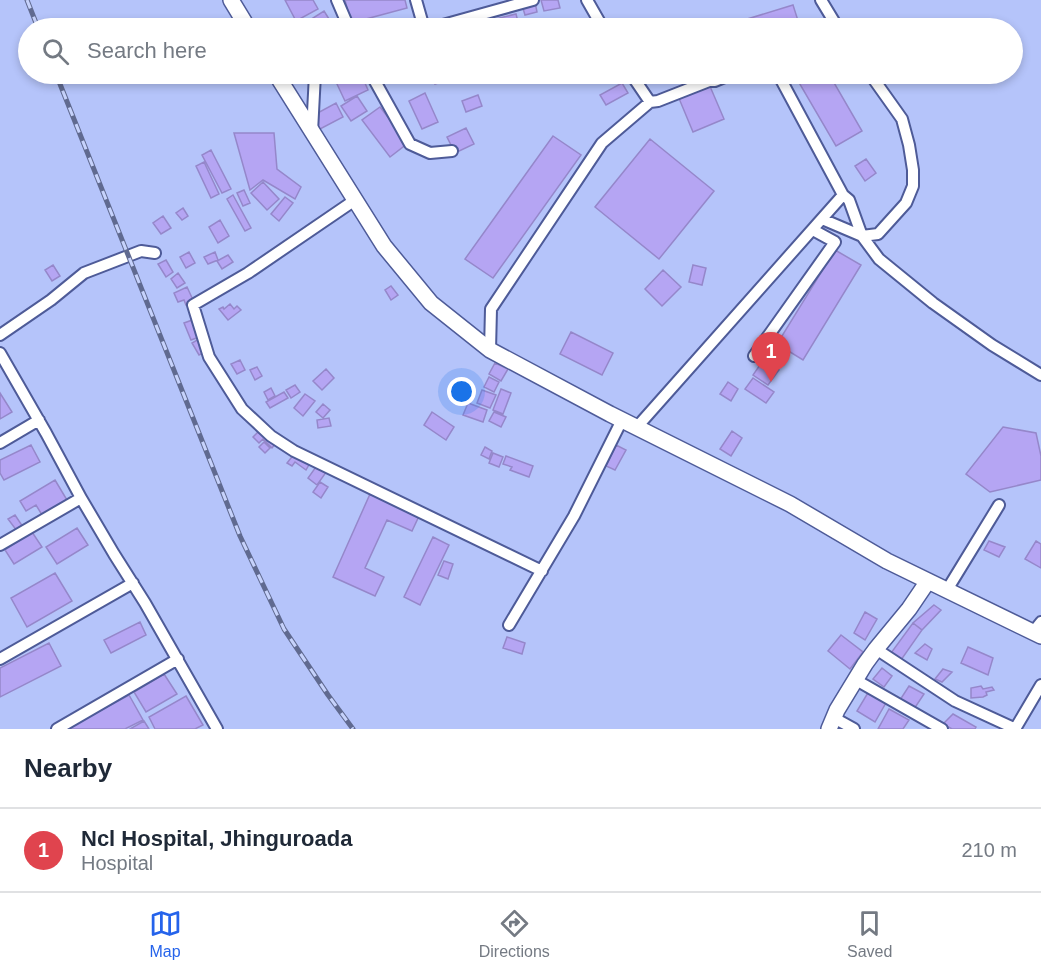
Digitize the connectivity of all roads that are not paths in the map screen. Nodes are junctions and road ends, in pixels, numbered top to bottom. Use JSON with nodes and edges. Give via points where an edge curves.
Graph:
{"nodes":[{"id":1,"x":231,"y":0,"type":"edge"},
{"id":2,"x":338,"y":0,"type":"edge"},
{"id":3,"x":416,"y":0,"type":"edge"},
{"id":4,"x":533,"y":0,"type":"edge"},
{"id":5,"x":587,"y":0,"type":"edge"},
{"id":6,"x":821,"y":0,"type":"edge"},
{"id":7,"x":242,"y":18,"type":"edge"},
{"id":8,"x":345,"y":18,"type":"edge"},
{"id":9,"x":421,"y":18,"type":"edge"},
{"id":10,"x":468,"y":18,"type":"edge"},
{"id":11,"x":597,"y":18,"type":"edge"},
{"id":12,"x":832,"y":18,"type":"edge"},
{"id":13,"x":282,"y":84,"type":"edge"},
{"id":14,"x":314,"y":84,"type":"edge"},
{"id":15,"x":377,"y":84,"type":"edge"},
{"id":16,"x":638,"y":84,"type":"edge"},
{"id":17,"x":701,"y":84,"type":"edge"},
{"id":18,"x":783,"y":84,"type":"edge"},
{"id":19,"x":877,"y":84,"type":"edge"},
{"id":20,"x":650,"y":102,"type":"junction"},
{"id":21,"x":312,"y":132,"type":"junction"},
{"id":22,"x":452,"y":151,"type":"dead end"},
{"id":23,"x":843,"y":195,"type":"junction"},
{"id":24,"x":355,"y":200,"type":"junction"},
{"id":25,"x":822,"y":219,"type":"junction"},
{"id":26,"x":813,"y":230,"type":"junction"},
{"id":27,"x":862,"y":236,"type":"junction"},
{"id":28,"x":155,"y":253,"type":"dead end"},
{"id":29,"x":0,"y":335,"type":"edge"},
{"id":30,"x":490,"y":350,"type":"junction"},
{"id":31,"x":0,"y":353,"type":"edge"},
{"id":32,"x":754,"y":356,"type":"dead end"},
{"id":33,"x":1041,"y":375,"type":"edge"},
{"id":34,"x":39,"y":420,"type":"junction"},
{"id":35,"x":622,"y":420,"type":"junction"},
{"id":36,"x":637,"y":427,"type":"junction"},
{"id":37,"x":0,"y":443,"type":"edge"},
{"id":38,"x":81,"y":498,"type":"junction"},
{"id":39,"x":999,"y":505,"type":"dead end"},
{"id":40,"x":0,"y":545,"type":"edge"},
{"id":41,"x":542,"y":571,"type":"junction"},
{"id":42,"x":928,"y":581,"type":"junction"},
{"id":43,"x":133,"y":583,"type":"junction"},
{"id":44,"x":947,"y":590,"type":"junction"},
{"id":45,"x":509,"y":625,"type":"dead end"},
{"id":46,"x":1038,"y":630,"type":"edge"},
{"id":47,"x":876,"y":649,"type":"junction"},
{"id":48,"x":0,"y":659,"type":"edge"},
{"id":49,"x":178,"y":659,"type":"junction"},
{"id":50,"x":856,"y":680,"type":"junction"},
{"id":51,"x":1041,"y":685,"type":"edge"},
{"id":52,"x":831,"y":723,"type":"edge"},
{"id":53,"x":214,"y":728,"type":"edge"},
{"id":54,"x":57,"y":729,"type":"edge"},
{"id":55,"x":854,"y":729,"type":"edge"},
{"id":56,"x":942,"y":729,"type":"edge"},
{"id":57,"x":1015,"y":729,"type":"edge"}],
"edges":[{"from":1,"to":7,"type":"street"},
{"from":2,"to":8,"type":"street"},
{"from":3,"to":9,"type":"street"},
{"from":4,"to":10,"type":"street"},
{"from":5,"to":11,"type":"street"},
{"from":6,"to":12,"type":"street"},
{"from":13,"to":21,"type":"street"},
{"from":14,"to":21,"type":"street"},
{"from":15,"to":22,"type":"street","via":[[410,144],[430,153]]},
{"from":16,"to":20,"type":"street"},
{"from":17,"to":20,"type":"street"},
{"from":18,"to":23,"type":"street"},
{"from":19,"to":27,"type":"street","via":[[902,119],[913,186],[906,203],[878,234]]},
{"from":20,"to":30,"type":"street","via":[[602,143],[491,309]]},
{"from":21,"to":24,"type":"street"},
{"from":23,"to":25,"type":"street"},
{"from":23,"to":27,"type":"street","via":[[849,200]]},
{"from":24,"to":30,"type":"street","via":[[384,246],[430,303]]},
{"from":24,"to":41,"type":"street","via":[[248,273],[193,305],[209,357],[242,409],[286,446]]},
{"from":25,"to":26,"type":"street"},
{"from":25,"to":27,"type":"street"},
{"from":26,"to":32,"type":"street","via":[[835,242]]},
{"from":26,"to":36,"type":"street"},
{"from":27,"to":33,"type":"street","via":[[879,259],[933,303]]},
{"from":28,"to":29,"type":"street","via":[[141,251],[84,273]]},
{"from":30,"to":35,"type":"street"},
{"from":31,"to":34,"type":"street"},
{"from":34,"to":37,"type":"street"},
{"from":34,"to":38,"type":"street"},
{"from":35,"to":36,"type":"street"},
{"from":35,"to":41,"type":"street"},
{"from":36,"to":42,"type":"street","via":[[790,504]]},
{"from":38,"to":40,"type":"street"},
{"from":38,"to":43,"type":"street"},
{"from":39,"to":44,"type":"street"},
{"from":41,"to":45,"type":"street"},
{"from":42,"to":44,"type":"street"},
{"from":42,"to":47,"type":"street"},
{"from":43,"to":48,"type":"street"},
{"from":43,"to":49,"type":"street"},
{"from":44,"to":46,"type":"street"},
{"from":47,"to":50,"type":"street"},
{"from":47,"to":57,"type":"street","via":[[955,701]]},
{"from":49,"to":53,"type":"street"},
{"from":49,"to":54,"type":"street"},
{"from":50,"to":52,"type":"street"},
{"from":50,"to":56,"type":"street"},
{"from":51,"to":57,"type":"street"},
{"from":52,"to":55,"type":"street"}]}
